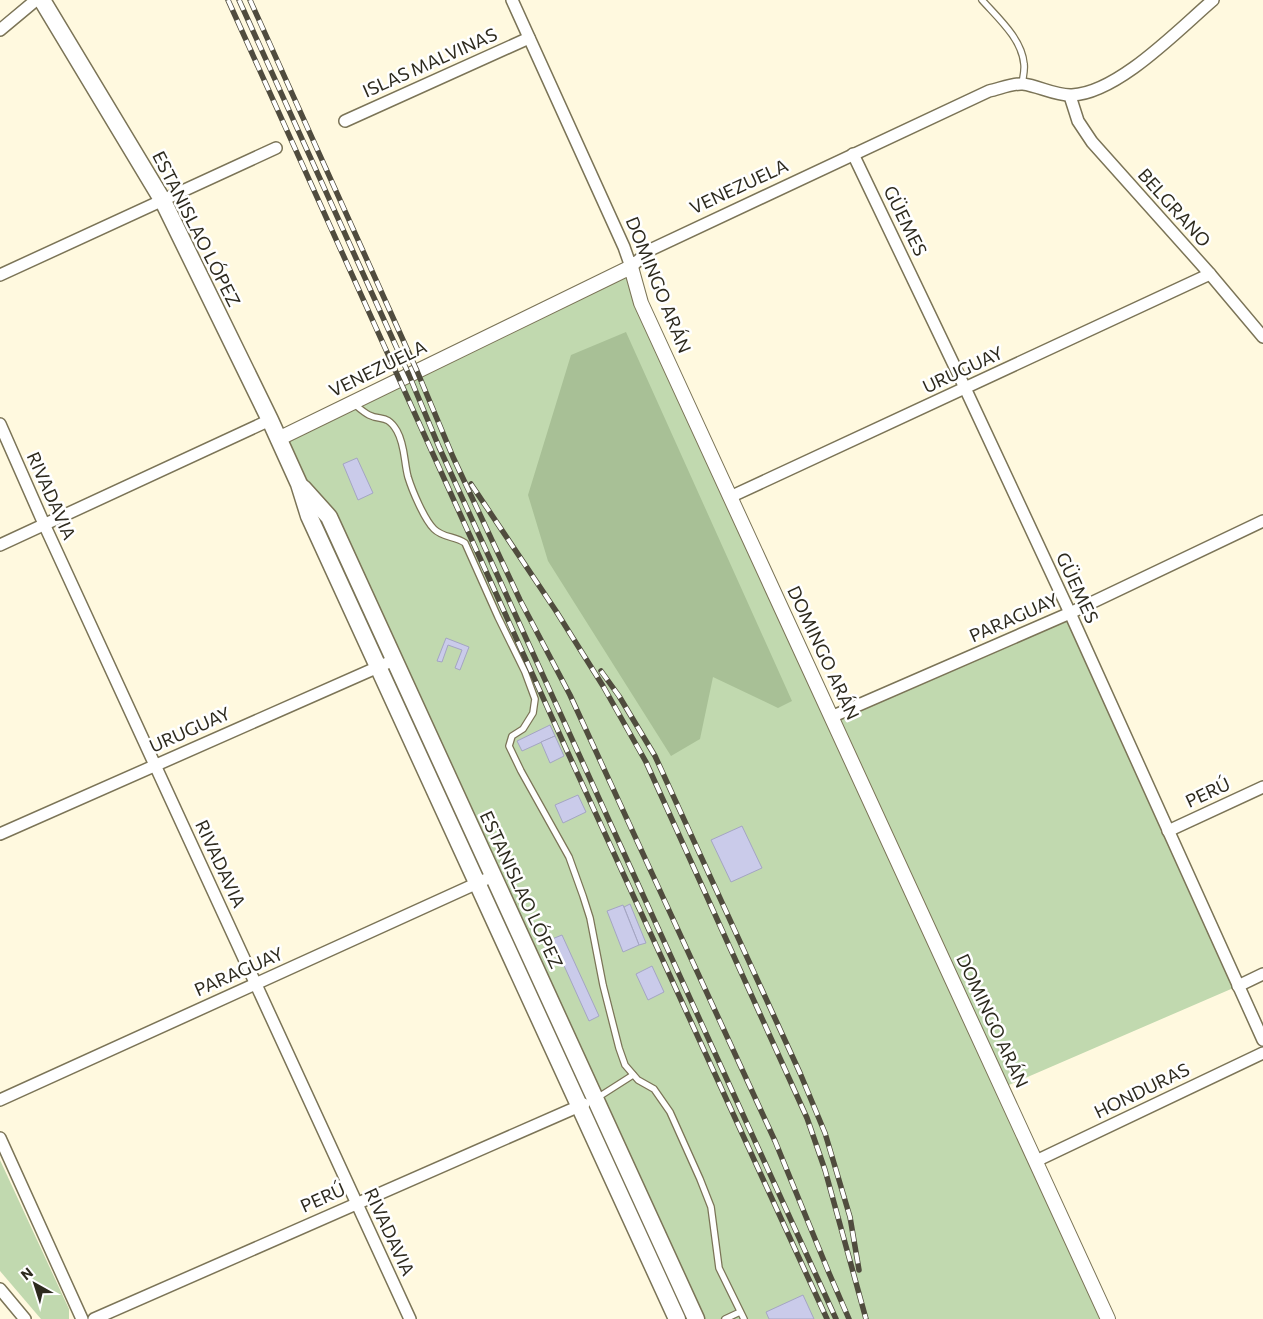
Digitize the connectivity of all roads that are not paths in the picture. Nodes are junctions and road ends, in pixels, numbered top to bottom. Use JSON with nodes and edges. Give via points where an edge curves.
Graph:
{"nodes":[{"id":1,"x":36,"y":0,"type":"edge"},
{"id":2,"x":42,"y":0,"type":"edge"},
{"id":3,"x":512,"y":0,"type":"edge"},
{"id":4,"x":982,"y":0,"type":"edge"},
{"id":5,"x":1213,"y":0,"type":"edge"},
{"id":6,"x":0,"y":30,"type":"edge"},
{"id":7,"x":529,"y":38,"type":"junction"},
{"id":8,"x":1022,"y":84,"type":"junction"},
{"id":9,"x":1070,"y":96,"type":"junction"},
{"id":10,"x":345,"y":121,"type":"dead end"},
{"id":11,"x":276,"y":148,"type":"dead end"},
{"id":12,"x":853,"y":154,"type":"junction"},
{"id":13,"x":163,"y":200,"type":"junction"},
{"id":14,"x":630,"y":267,"type":"junction"},
{"id":15,"x":1210,"y":274,"type":"junction"},
{"id":16,"x":0,"y":275,"type":"edge"},
{"id":17,"x":1263,"y":337,"type":"edge"},
{"id":18,"x":965,"y":388,"type":"junction"},
{"id":19,"x":352,"y":402,"type":"junction"},
{"id":20,"x":270,"y":420,"type":"junction"},
{"id":21,"x":0,"y":424,"type":"edge"},
{"id":22,"x":278,"y":438,"type":"junction"},
{"id":23,"x":300,"y":484,"type":"junction"},
{"id":24,"x":730,"y":497,"type":"junction"},
{"id":25,"x":1263,"y":521,"type":"edge"},
{"id":26,"x":44,"y":524,"type":"junction"},
{"id":27,"x":0,"y":545,"type":"edge"},
{"id":28,"x":1070,"y":613,"type":"junction"},
{"id":29,"x":394,"y":660,"type":"junction"},
{"id":30,"x":378,"y":667,"type":"junction"},
{"id":31,"x":831,"y":717,"type":"junction"},
{"id":32,"x":155,"y":764,"type":"junction"},
{"id":33,"x":1263,"y":787,"type":"edge"},
{"id":34,"x":1168,"y":831,"type":"junction"},
{"id":35,"x":0,"y":834,"type":"edge"},
{"id":36,"x":493,"y":876,"type":"junction"},
{"id":37,"x":477,"y":883,"type":"junction"},
{"id":38,"x":1263,"y":974,"type":"edge"},
{"id":39,"x":256,"y":984,"type":"junction"},
{"id":40,"x":1238,"y":986,"type":"junction"},
{"id":41,"x":1263,"y":1040,"type":"edge"},
{"id":42,"x":1263,"y":1052,"type":"edge"},
{"id":43,"x":633,"y":1074,"type":"junction"},
{"id":44,"x":595,"y":1099,"type":"junction"},
{"id":45,"x":0,"y":1100,"type":"edge"},
{"id":46,"x":579,"y":1106,"type":"junction"},
{"id":47,"x":0,"y":1138,"type":"edge"},
{"id":48,"x":1036,"y":1161,"type":"junction"},
{"id":49,"x":356,"y":1203,"type":"junction"},
{"id":50,"x":0,"y":1289,"type":"edge"},
{"id":51,"x":740,"y":1312,"type":"junction"},
{"id":52,"x":25,"y":1319,"type":"edge"},
{"id":53,"x":82,"y":1319,"type":"edge"},
{"id":54,"x":94,"y":1319,"type":"edge"},
{"id":55,"x":410,"y":1319,"type":"edge"},
{"id":56,"x":677,"y":1319,"type":"edge"},
{"id":57,"x":696,"y":1319,"type":"edge"},
{"id":58,"x":724,"y":1319,"type":"edge"},
{"id":59,"x":744,"y":1319,"type":"edge"},
{"id":60,"x":1108,"y":1319,"type":"edge"}],
"edges":[{"from":1,"to":6,"type":"street"},
{"from":2,"to":13,"type":"main road","name":"ESTANISLAO LÓPEZ"},
{"from":3,"to":7,"type":"street","name":"DOMINGO ARÁN"},
{"from":4,"to":8,"type":"lane","via":[[1008,30],[1021,52],[1024,66]]},
{"from":5,"to":9,"type":"street","name":"VENEZUELA","via":[[1134,67],[1106,86]]},
{"from":7,"to":10,"type":"street","name":"ISLAS MALVINAS"},
{"from":7,"to":14,"type":"street","name":"DOMINGO ARÁN","via":[[624,247]]},
{"from":8,"to":9,"type":"street","name":"VENEZUELA"},
{"from":8,"to":12,"type":"street","name":"VENEZUELA","via":[[990,91]]},
{"from":9,"to":15,"type":"street","name":"BELGRANO","via":[[1078,120],[1092,142]]},
{"from":11,"to":13,"type":"street"},
{"from":12,"to":14,"type":"street","name":"VENEZUELA","via":[[650,250]]},
{"from":12,"to":18,"type":"street","name":"GÜEMES"},
{"from":13,"to":16,"type":"street"},
{"from":13,"to":20,"type":"main road","name":"ESTANISLAO LÓPEZ"},
{"from":14,"to":19,"type":"street","name":"VENEZUELA"},
{"from":14,"to":24,"type":"street","name":"DOMINGO ARÁN","via":[[641,303]]},
{"from":15,"to":17,"type":"street","name":"BELGRANO"},
{"from":15,"to":18,"type":"street","name":"URUGUAY"},
{"from":18,"to":24,"type":"street","name":"URUGUAY"},
{"from":18,"to":28,"type":"street","name":"GÜEMES"},
{"from":19,"to":22,"type":"street","name":"VENEZUELA"},
{"from":19,"to":43,"type":"lane","via":[[370,416],[386,418],[397,432],[418,503],[433,528],[445,537],[465,542],[525,672],[535,699],[534,713],[523,729],[512,736],[509,746],[568,857],[584,896],[618,1048]]},
{"from":20,"to":22,"type":"main road","name":"ESTANISLAO LÓPEZ"},
{"from":20,"to":26,"type":"street"},
{"from":21,"to":26,"type":"street","name":"RIVADAVIA"},
{"from":22,"to":23,"type":"main road","name":"ESTANISLAO LÓPEZ"},
{"from":23,"to":29,"type":"main road","name":"ESTANISLAO LÓPEZ","via":[[328,517]]},
{"from":23,"to":30,"type":"main road","name":"ESTANISLAO LÓPEZ","via":[[309,516]]},
{"from":24,"to":31,"type":"street","name":"DOMINGO ARÁN"},
{"from":25,"to":28,"type":"street","name":"PARAGUAY"},
{"from":26,"to":27,"type":"street"},
{"from":26,"to":32,"type":"street","name":"RIVADAVIA"},
{"from":28,"to":31,"type":"street","name":"PARAGUAY"},
{"from":28,"to":34,"type":"street","name":"GÜEMES"},
{"from":29,"to":30,"type":"street","name":"URUGUAY"},
{"from":29,"to":36,"type":"main road","name":"ESTANISLAO LÓPEZ"},
{"from":30,"to":32,"type":"street","name":"URUGUAY"},
{"from":30,"to":37,"type":"main road","name":"ESTANISLAO LÓPEZ"},
{"from":31,"to":48,"type":"street","name":"DOMINGO ARÁN"},
{"from":32,"to":35,"type":"street","name":"URUGUAY"},
{"from":32,"to":39,"type":"street","name":"RIVADAVIA"},
{"from":33,"to":34,"type":"street","name":"PERÚ"},
{"from":34,"to":40,"type":"street","name":"GÜEMES"},
{"from":36,"to":37,"type":"street","name":"PARAGUAY"},
{"from":36,"to":44,"type":"main road","name":"ESTANISLAO LÓPEZ"},
{"from":37,"to":39,"type":"street","name":"PARAGUAY"},
{"from":37,"to":46,"type":"main road","name":"ESTANISLAO LÓPEZ"},
{"from":38,"to":40,"type":"street"},
{"from":39,"to":45,"type":"street","name":"PARAGUAY"},
{"from":39,"to":49,"type":"street","name":"RIVADAVIA"},
{"from":40,"to":41,"type":"street","name":"GÜEMES"},
{"from":42,"to":48,"type":"street","name":"HONDURAS"},
{"from":43,"to":44,"type":"lane"},
{"from":43,"to":51,"type":"lane","via":[[654,1089],[670,1112],[700,1178],[711,1207],[719,1268]]},
{"from":44,"to":46,"type":"street","name":"PERÚ"},
{"from":44,"to":57,"type":"main road","name":"ESTANISLAO LÓPEZ"},
{"from":46,"to":49,"type":"street","name":"PERÚ"},
{"from":46,"to":56,"type":"main road","name":"ESTANISLAO LÓPEZ"},
{"from":47,"to":53,"type":"street"},
{"from":48,"to":60,"type":"street","name":"DOMINGO ARÁN"},
{"from":49,"to":54,"type":"street","name":"PERÚ"},
{"from":49,"to":55,"type":"street","name":"RIVADAVIA"},
{"from":50,"to":52,"type":"street"},
{"from":51,"to":58,"type":"lane"},
{"from":51,"to":59,"type":"lane"}]}
